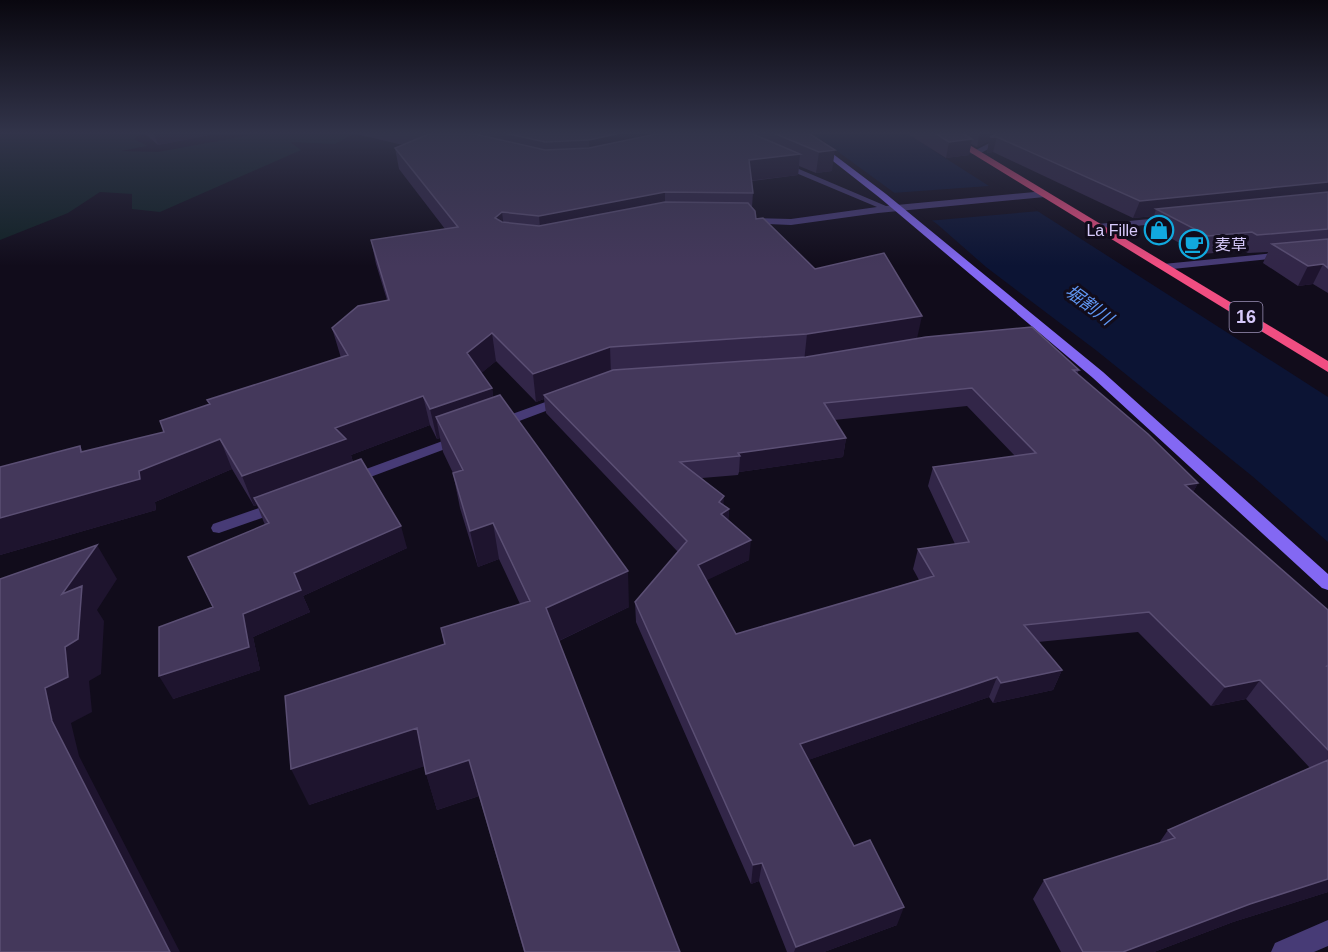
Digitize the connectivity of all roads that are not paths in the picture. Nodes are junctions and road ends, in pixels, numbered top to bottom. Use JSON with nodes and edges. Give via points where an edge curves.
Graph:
{"nodes":[{"id":1,"x":809,"y":176,"type":"edge"},
{"id":2,"x":856,"y":176,"type":"edge"},
{"id":3,"x":1015,"y":176,"type":"edge"},
{"id":4,"x":1045,"y":194,"type":"junction"},
{"id":5,"x":897,"y":208,"type":"junction"},
{"id":6,"x":1180,"y":219,"type":"edge"},
{"id":7,"x":732,"y":220,"type":"edge"},
{"id":8,"x":1098,"y":227,"type":"junction"},
{"id":9,"x":1294,"y":255,"type":"edge"},
{"id":10,"x":1163,"y":267,"type":"junction"},
{"id":11,"x":1041,"y":328,"type":"junction"},
{"id":12,"x":1018,"y":332,"type":"edge"},
{"id":13,"x":1328,"y":367,"type":"edge"},
{"id":14,"x":579,"y":393,"type":"edge"},
{"id":15,"x":336,"y":485,"type":"edge"},
{"id":16,"x":294,"y":501,"type":"edge"},
{"id":17,"x":219,"y":528,"type":"dead end"},
{"id":18,"x":1328,"y":584,"type":"edge"},
{"id":19,"x":1328,"y":933,"type":"edge"},
{"id":20,"x":1284,"y":952,"type":"edge"}],
"edges":[{"from":1,"to":5,"type":"street","via":[[874,206]]},
{"from":2,"to":5,"type":"street"},
{"from":3,"to":4,"type":"highway","number":"16"},
{"from":4,"to":5,"type":"street"},
{"from":4,"to":8,"type":"highway","number":"16"},
{"from":5,"to":7,"type":"street","via":[[791,222]]},
{"from":5,"to":11,"type":"street"},
{"from":6,"to":8,"type":"street"},
{"from":8,"to":10,"type":"highway","number":"16"},
{"from":9,"to":10,"type":"street"},
{"from":10,"to":13,"type":"highway","number":"16"},
{"from":11,"to":12,"type":"street"},
{"from":11,"to":18,"type":"street","via":[[1132,404]]},
{"from":14,"to":15,"type":"street"},
{"from":16,"to":17,"type":"street"},
{"from":19,"to":20,"type":"street"}]}
